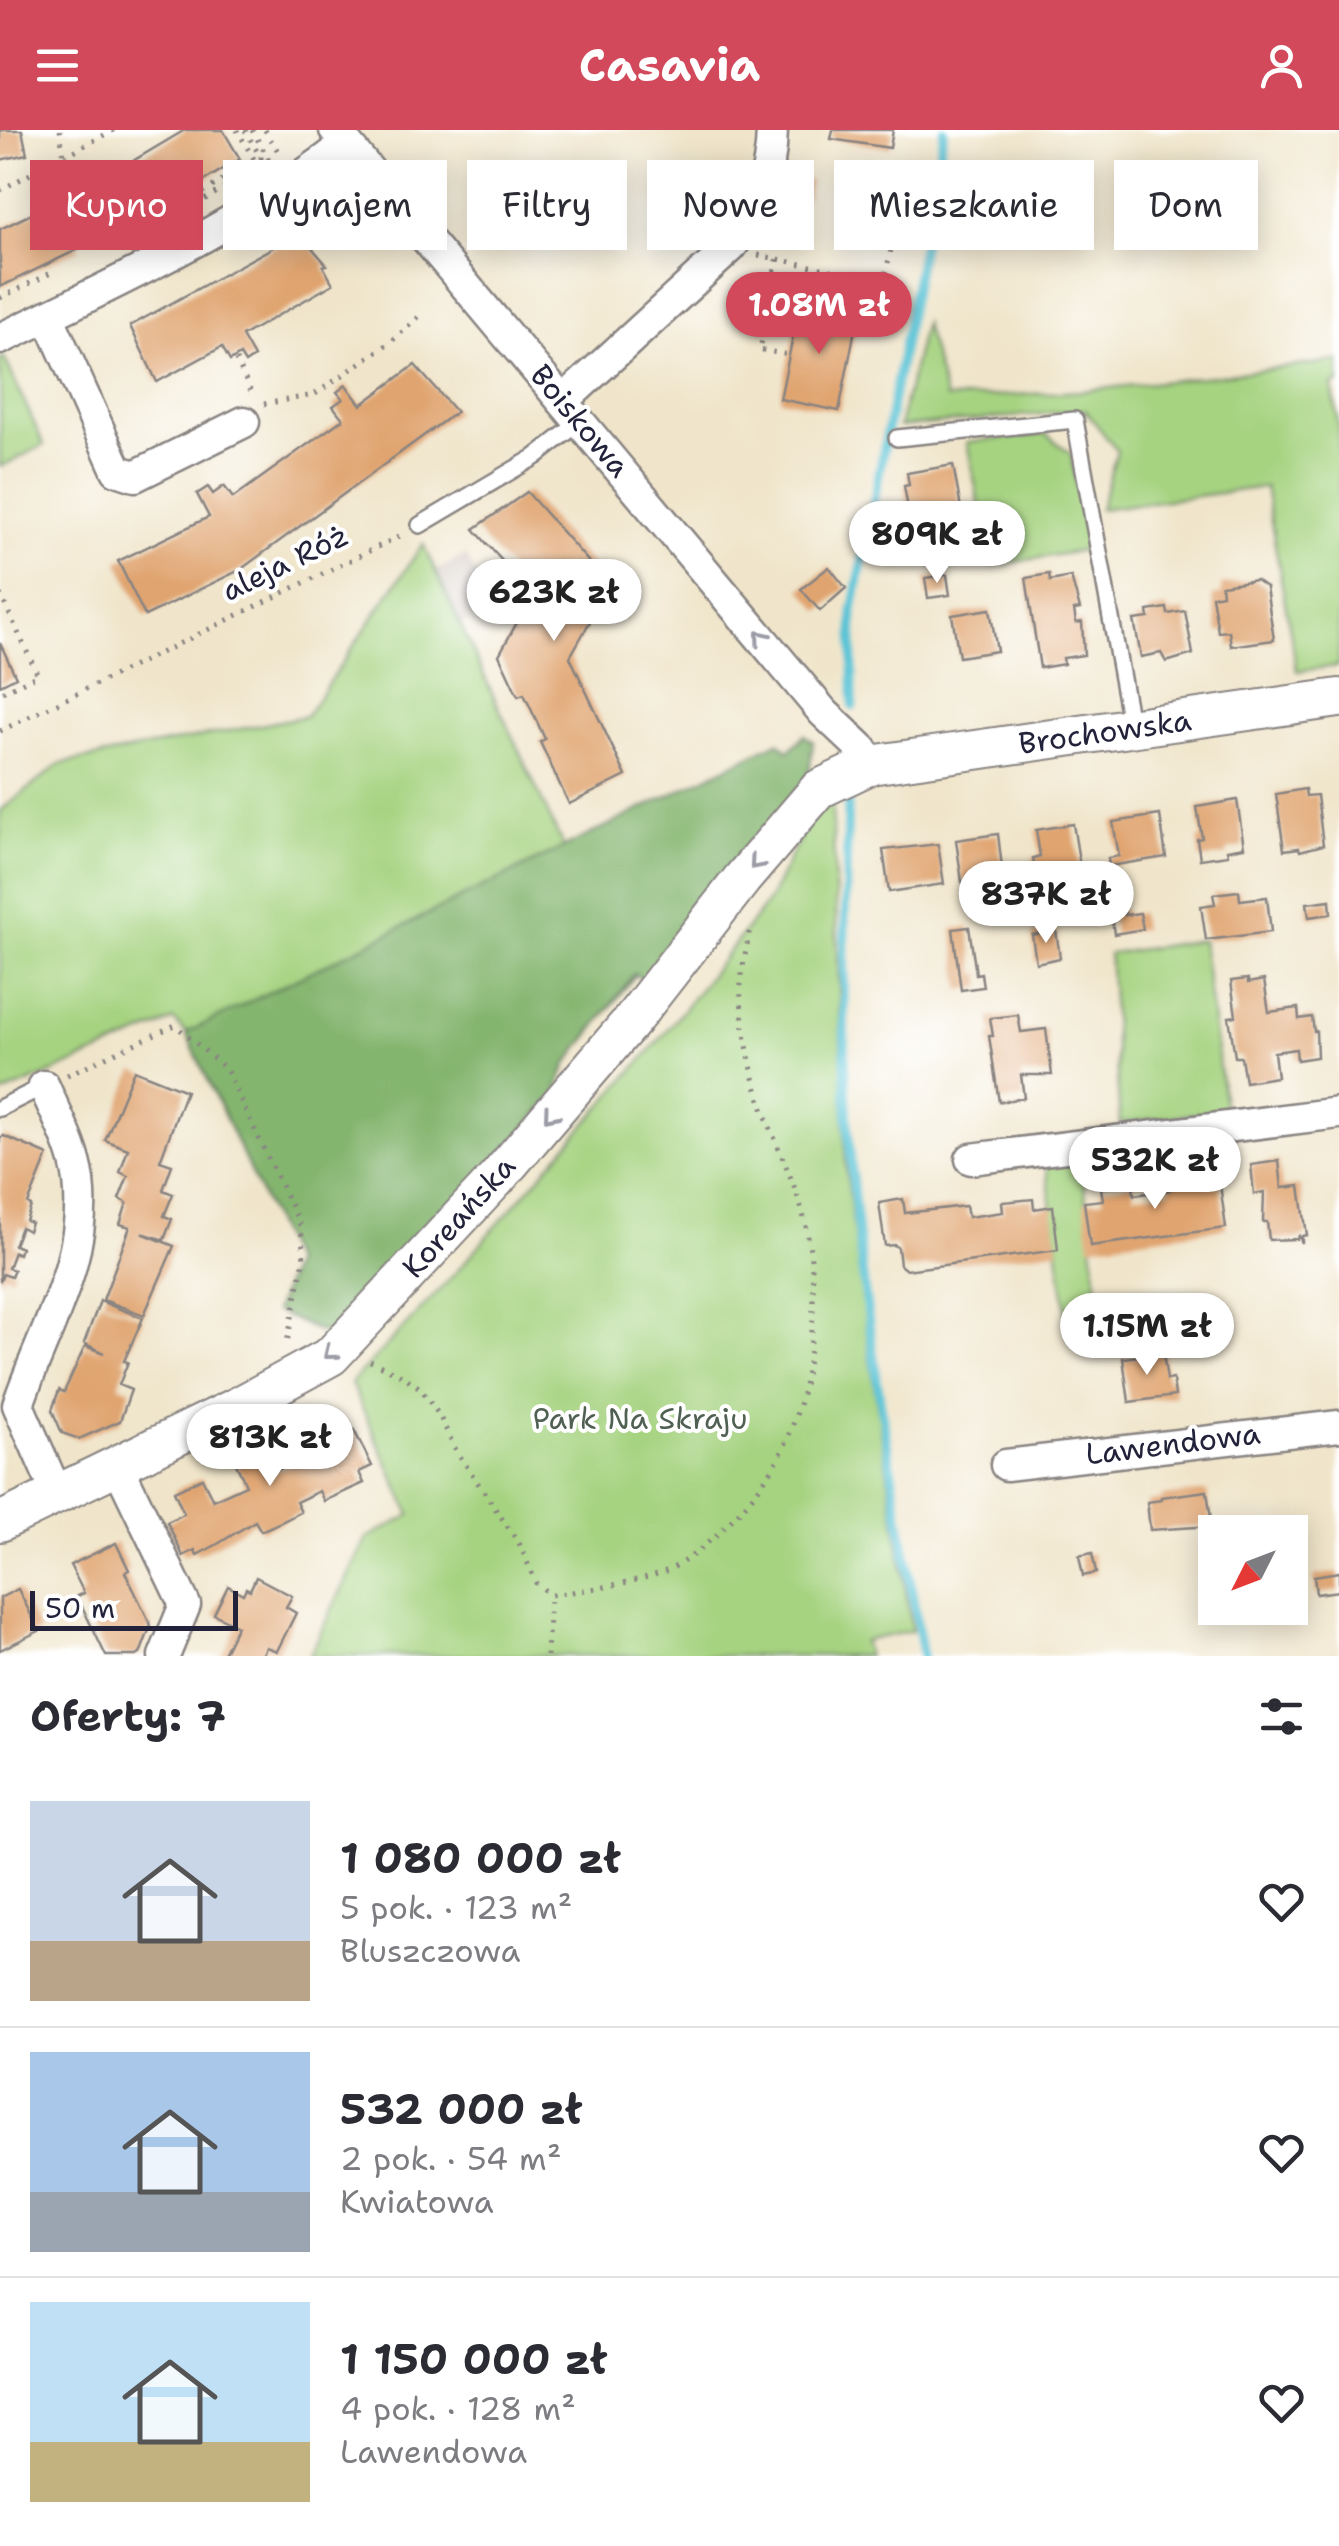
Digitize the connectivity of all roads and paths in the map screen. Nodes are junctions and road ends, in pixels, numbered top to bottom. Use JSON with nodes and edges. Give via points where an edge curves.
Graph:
{"nodes":[{"id":1,"x":60,"y":130,"type":"edge"},
{"id":2,"x":94,"y":130,"type":"edge"},
{"id":3,"x":114,"y":130,"type":"edge"},
{"id":4,"x":237,"y":130,"type":"edge"},
{"id":5,"x":248,"y":130,"type":"edge"},
{"id":6,"x":772,"y":130,"type":"edge"},
{"id":7,"x":340,"y":137,"type":"edge"},
{"id":8,"x":97,"y":140,"type":"junction"},
{"id":9,"x":265,"y":152,"type":"dead end"},
{"id":10,"x":64,"y":158,"type":"junction"},
{"id":11,"x":254,"y":160,"type":"edge"},
{"id":12,"x":257,"y":160,"type":"edge"},
{"id":13,"x":0,"y":190,"type":"edge"},
{"id":14,"x":891,"y":250,"type":"edge"},
{"id":15,"x":750,"y":254,"type":"dead end"},
{"id":16,"x":776,"y":260,"type":"junction"},
{"id":17,"x":56,"y":272,"type":"dead end"},
{"id":18,"x":0,"y":298,"type":"edge"},
{"id":19,"x":423,"y":314,"type":"dead end"},
{"id":20,"x":48,"y":316,"type":"junction"},
{"id":21,"x":0,"y":340,"type":"edge"},
{"id":22,"x":790,"y":354,"type":"dead end"},
{"id":23,"x":236,"y":360,"type":"dead end"},
{"id":24,"x":571,"y":411,"type":"junction"},
{"id":25,"x":244,"y":422,"type":"dead end"},
{"id":26,"x":897,"y":438,"type":"dead end"},
{"id":27,"x":420,"y":526,"type":"joint"},
{"id":28,"x":0,"y":594,"type":"edge"},
{"id":29,"x":0,"y":692,"type":"edge"},
{"id":30,"x":1339,"y":698,"type":"edge"},
{"id":31,"x":1130,"y":728,"type":"junction"},
{"id":32,"x":0,"y":731,"type":"edge"},
{"id":33,"x":870,"y":766,"type":"junction"},
{"id":34,"x":819,"y":789,"type":"joint"},
{"id":35,"x":750,"y":916,"type":"dead end"},
{"id":36,"x":44,"y":1086,"type":"junction"},
{"id":37,"x":0,"y":1108,"type":"edge"},
{"id":38,"x":1339,"y":1114,"type":"edge"},
{"id":39,"x":971,"y":1159,"type":"dead end"},
{"id":40,"x":366,"y":1358,"type":"dead end"},
{"id":41,"x":300,"y":1372,"type":"junction"},
{"id":42,"x":1339,"y":1426,"type":"edge"},
{"id":43,"x":118,"y":1466,"type":"junction"},
{"id":44,"x":1006,"y":1466,"type":"dead end"},
{"id":45,"x":58,"y":1494,"type":"junction"},
{"id":46,"x":0,"y":1522,"type":"edge"},
{"id":47,"x":550,"y":1595,"type":"junction"},
{"id":48,"x":164,"y":1656,"type":"edge"},
{"id":49,"x":547,"y":1656,"type":"edge"}],
"edges":[{"from":1,"to":10,"type":"path"},
{"from":2,"to":8,"type":"path"},
{"from":3,"to":8,"type":"path"},
{"from":4,"to":11,"type":"path"},
{"from":5,"to":9,"type":"path"},
{"from":5,"to":12,"type":"path"},
{"from":6,"to":24,"type":"street","via":[[768,176],[753,217]]},
{"from":7,"to":20,"type":"street","via":[[313,170]]},
{"from":7,"to":24,"type":"street","name":"Boiskowa"},
{"from":8,"to":10,"type":"path"},
{"from":10,"to":13,"type":"path"},
{"from":14,"to":16,"type":"path","via":[[884,281]]},
{"from":15,"to":16,"type":"path"},
{"from":16,"to":22,"type":"path","via":[[760,350]]},
{"from":17,"to":18,"type":"path"},
{"from":19,"to":23,"type":"path","via":[[314,395],[258,405]]},
{"from":20,"to":21,"type":"street"},
{"from":20,"to":25,"type":"street","via":[[118,470],[135,476]]},
{"from":24,"to":27,"type":"lane","via":[[535,457]]},
{"from":33,"to":24,"type":"street","name":"Boiskowa","one_way":true},
{"from":26,"to":31,"type":"lane","via":[[1075,420]]},
{"from":27,"to":32,"type":"path","name":"aleja Róż"},
{"from":28,"to":29,"type":"path","via":[[38,674]]},
{"from":30,"to":31,"type":"street","name":"Brochowska"},
{"from":31,"to":33,"type":"street","name":"Brochowska"},
{"from":33,"to":34,"type":"street","name":"Brochowska"},
{"from":34,"to":41,"type":"street","name":"Koreańska","one_way":true,"via":[[497,1178],[331,1356]]},
{"from":35,"to":47,"type":"path","via":[[740,998],[758,1091],[804,1218],[814,1288],[801,1394],[786,1445],[743,1508],[674,1568]]},
{"from":36,"to":37,"type":"lane"},
{"from":36,"to":41,"type":"path","via":[[175,1025],[226,1068],[301,1227],[304,1260],[286,1340]]},
{"from":36,"to":45,"type":"street","via":[[70,1145],[80,1220],[75,1255],[18,1404]]},
{"from":38,"to":39,"type":"street"},
{"from":40,"to":47,"type":"path","via":[[420,1388],[520,1545],[536,1583]]},
{"from":41,"to":43,"type":"street","name":"Koreańska"},
{"from":42,"to":44,"type":"street","name":"Lawendowa"},
{"from":43,"to":45,"type":"street","name":"Koreańska"},
{"from":43,"to":48,"type":"street","via":[[185,1605]]},
{"from":45,"to":46,"type":"street","name":"Koreańska"},
{"from":47,"to":49,"type":"path"}]}
